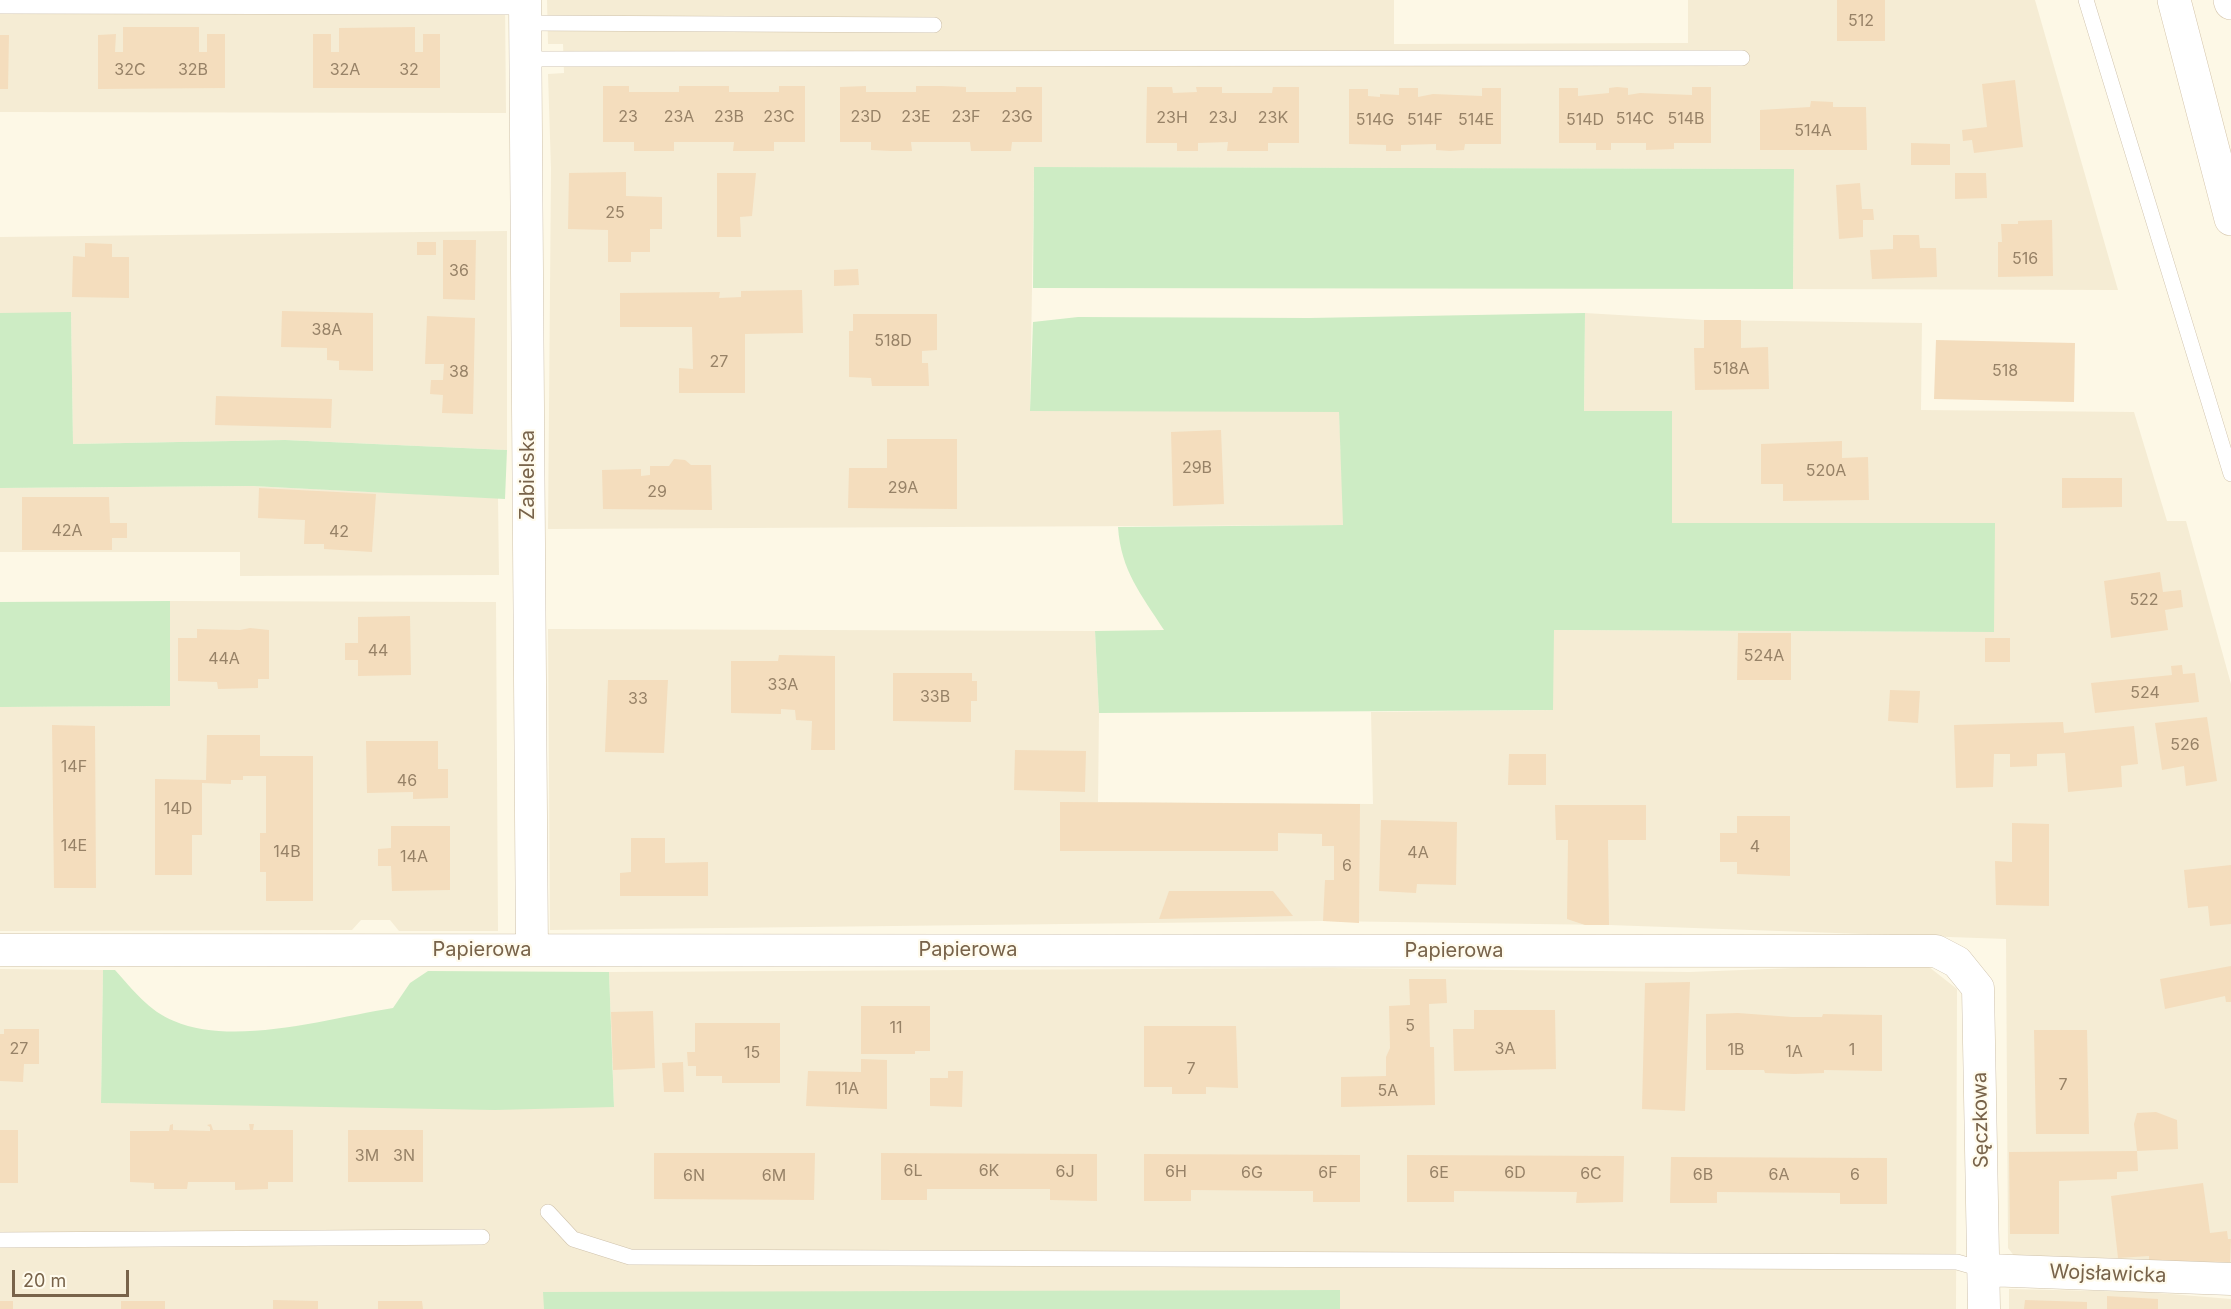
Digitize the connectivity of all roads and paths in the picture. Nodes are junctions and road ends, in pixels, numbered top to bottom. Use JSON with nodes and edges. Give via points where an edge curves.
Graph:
{"nodes":[{"id":1,"x":2086,"y":0,"type":"edge"},
{"id":2,"x":2174,"y":0,"type":"edge"},
{"id":3,"x":0,"y":6,"type":"edge"},
{"id":4,"x":525,"y":10,"type":"edge"},
{"id":5,"x":934,"y":25,"type":"dead end"},
{"id":6,"x":1743,"y":57,"type":"dead end"},
{"id":7,"x":526,"y":59,"type":"junction"},
{"id":8,"x":2231,"y":219,"type":"edge"},
{"id":9,"x":2231,"y":474,"type":"edge"},
{"id":10,"x":0,"y":950,"type":"edge"},
{"id":11,"x":531,"y":950,"type":"junction"},
{"id":12,"x":1936,"y":951,"type":"joint"},
{"id":13,"x":548,"y":1212,"type":"dead end"},
{"id":14,"x":482,"y":1237,"type":"dead end"},
{"id":15,"x":0,"y":1240,"type":"edge"},
{"id":16,"x":1985,"y":1270,"type":"junction"},
{"id":17,"x":2231,"y":1279,"type":"edge"},
{"id":18,"x":1984,"y":1309,"type":"edge"}],
"edges":[{"from":1,"to":9,"type":"lane"},
{"from":2,"to":8,"type":"main road"},
{"from":3,"to":4,"type":"lane"},
{"from":4,"to":5,"type":"lane"},
{"from":4,"to":7,"type":"street","name":"Zabielska"},
{"from":6,"to":7,"type":"lane"},
{"from":7,"to":11,"type":"street","name":"Zabielska"},
{"from":10,"to":11,"type":"street","name":"Papierowa"},
{"from":11,"to":12,"type":"street","name":"Papierowa"},
{"from":12,"to":16,"type":"street","name":"Sęczkowa","via":[[1957,962],[1978,988]]},
{"from":13,"to":16,"type":"lane","via":[[573,1239],[630,1257],[1957,1262]]},
{"from":14,"to":15,"type":"lane"},
{"from":16,"to":17,"type":"street","name":"Wojsławicka"},
{"from":16,"to":18,"type":"street","name":"Sęczkowa"}]}
